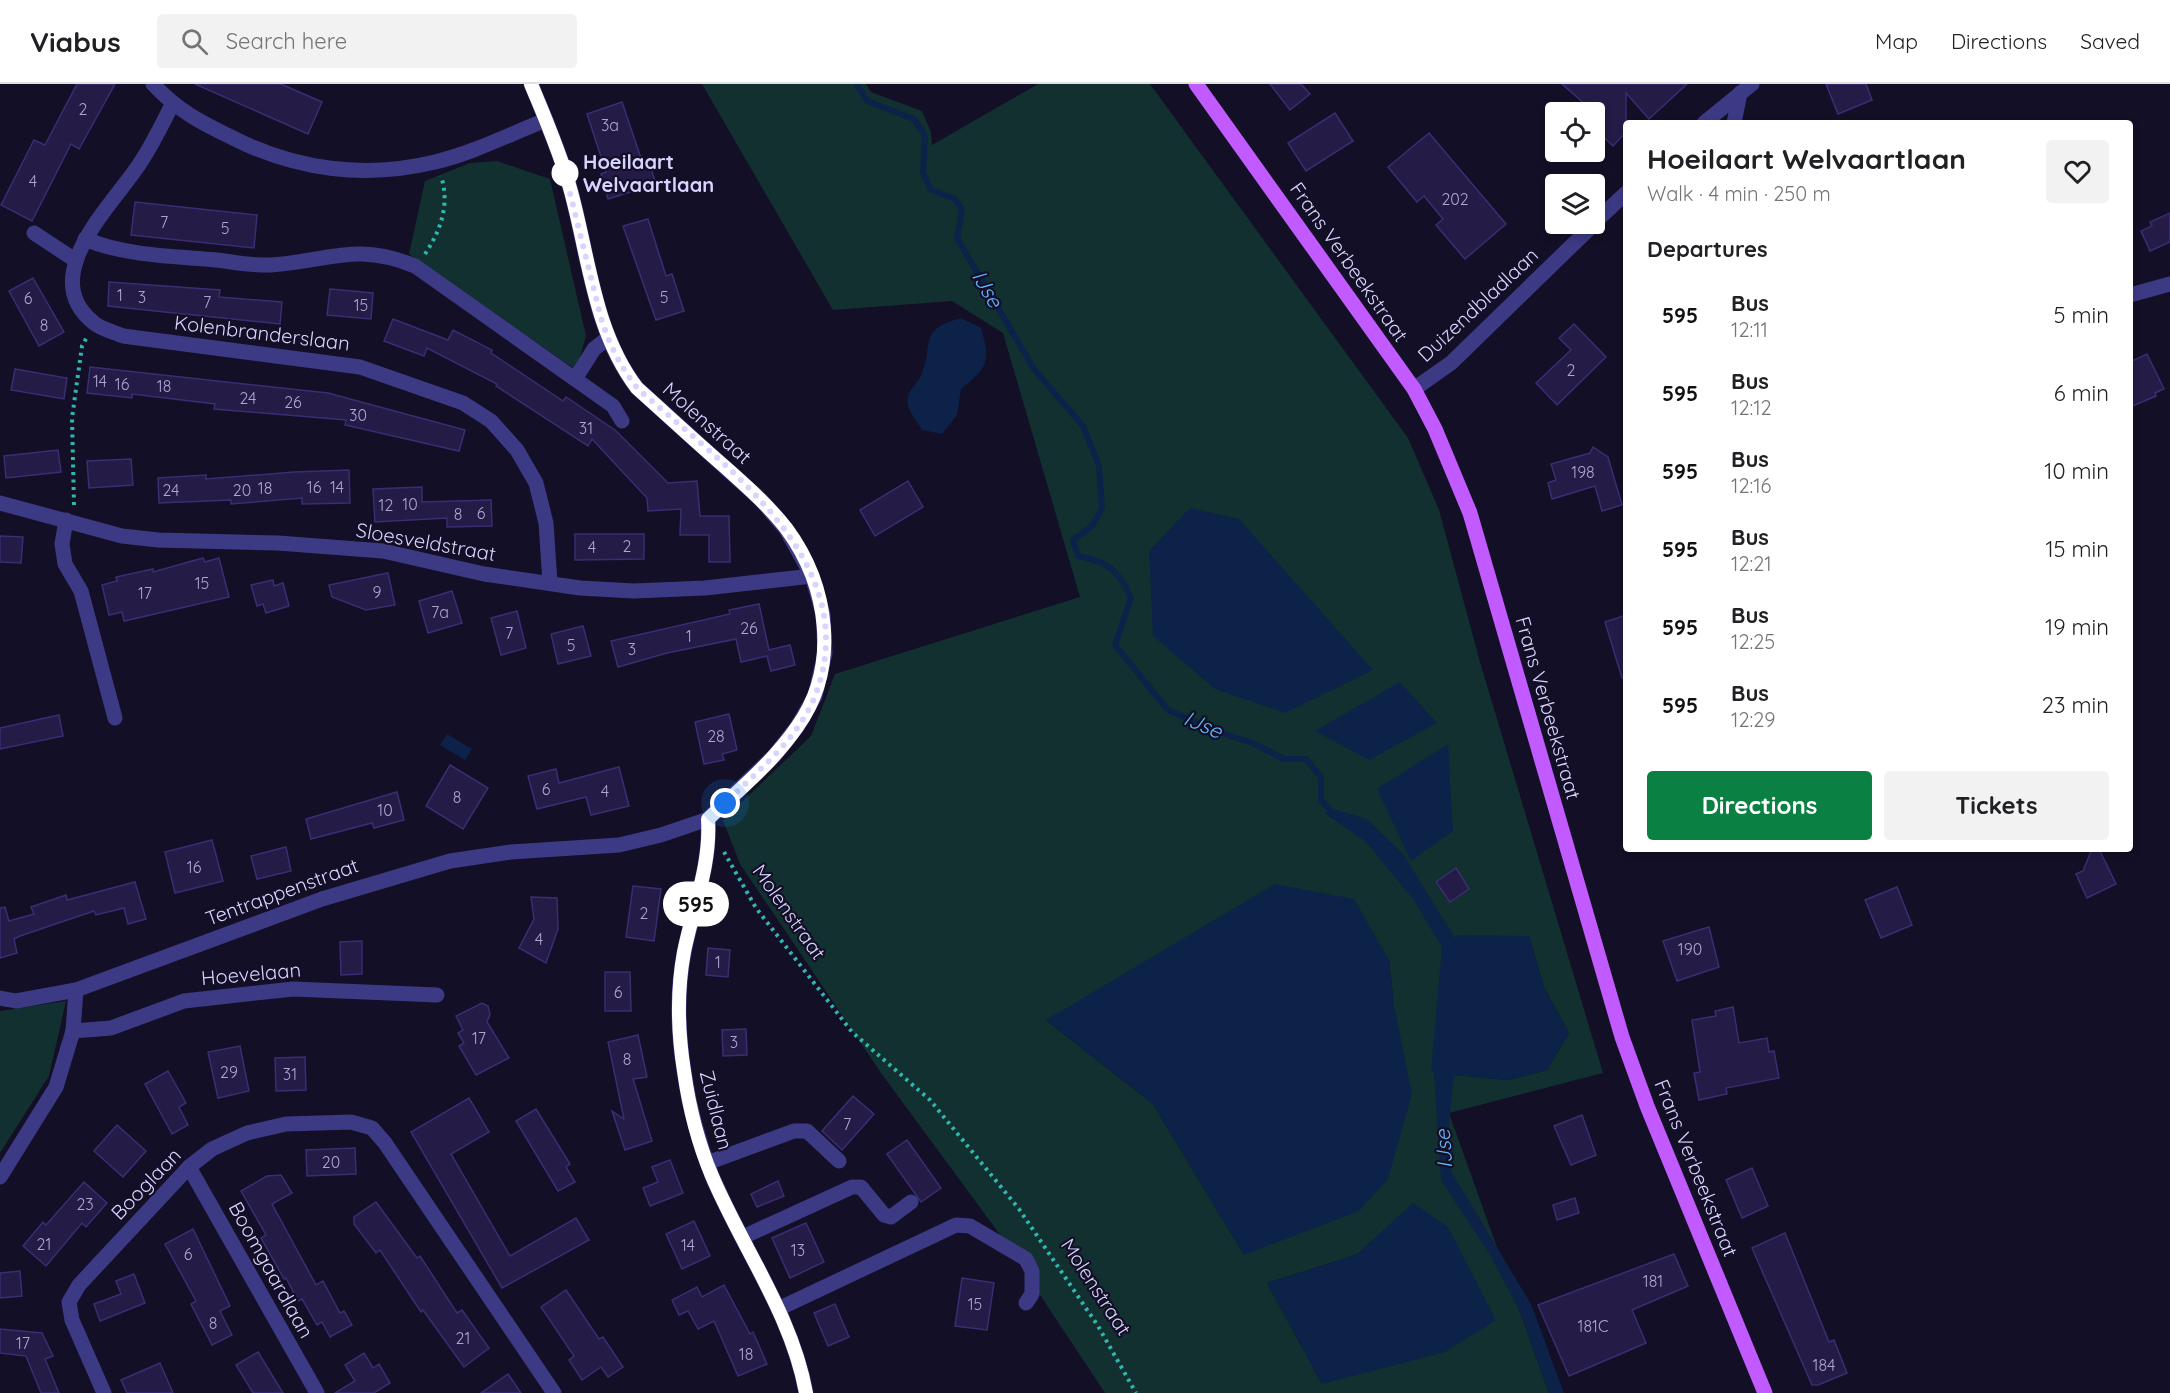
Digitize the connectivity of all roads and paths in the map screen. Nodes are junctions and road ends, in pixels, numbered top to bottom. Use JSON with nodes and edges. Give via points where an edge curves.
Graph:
{"nodes":[{"id":1,"x":153,"y":84,"type":"edge"},
{"id":2,"x":531,"y":84,"type":"edge"},
{"id":3,"x":1196,"y":84,"type":"edge"},
{"id":4,"x":1746,"y":89,"type":"edge"},
{"id":5,"x":172,"y":105,"type":"junction"},
{"id":6,"x":546,"y":120,"type":"junction"},
{"id":7,"x":1708,"y":120,"type":"edge"},
{"id":8,"x":1735,"y":120,"type":"edge"},
{"id":9,"x":436,"y":162,"type":"junction"},
{"id":10,"x":1623,"y":196,"type":"edge"},
{"id":11,"x":1605,"y":213,"type":"edge"},
{"id":12,"x":34,"y":233,"type":"dead end"},
{"id":13,"x":1583,"y":234,"type":"edge"},
{"id":14,"x":85,"y":239,"type":"junction"},
{"id":15,"x":75,"y":260,"type":"junction"},
{"id":16,"x":416,"y":266,"type":"junction"},
{"id":17,"x":2170,"y":284,"type":"edge"},
{"id":18,"x":2133,"y":294,"type":"edge"},
{"id":19,"x":94,"y":324,"type":"junction"},
{"id":20,"x":608,"y":338,"type":"junction"},
{"id":21,"x":575,"y":379,"type":"junction"},
{"id":22,"x":1414,"y":390,"type":"junction"},
{"id":23,"x":622,"y":421,"type":"dead end"},
{"id":24,"x":0,"y":503,"type":"edge"},
{"id":25,"x":68,"y":521,"type":"junction"},
{"id":26,"x":812,"y":576,"type":"junction"},
{"id":27,"x":550,"y":583,"type":"junction"},
{"id":28,"x":115,"y":718,"type":"dead end"},
{"id":29,"x":708,"y":819,"type":"junction"},
{"id":30,"x":724,"y":850,"type":"dead end"},
{"id":31,"x":76,"y":990,"type":"junction"},
{"id":32,"x":437,"y":995,"type":"dead end"},
{"id":33,"x":0,"y":998,"type":"edge"},
{"id":34,"x":73,"y":1031,"type":"junction"},
{"id":35,"x":838,"y":1161,"type":"dead end"},
{"id":36,"x":707,"y":1163,"type":"junction"},
{"id":37,"x":189,"y":1167,"type":"junction"},
{"id":38,"x":0,"y":1177,"type":"edge"},
{"id":39,"x":911,"y":1202,"type":"dead end"},
{"id":40,"x":743,"y":1237,"type":"junction"},
{"id":41,"x":1026,"y":1303,"type":"dead end"},
{"id":42,"x":778,"y":1309,"type":"junction"},
{"id":43,"x":104,"y":1393,"type":"edge"},
{"id":44,"x":317,"y":1393,"type":"edge"},
{"id":45,"x":554,"y":1393,"type":"edge"},
{"id":46,"x":806,"y":1393,"type":"edge"},
{"id":47,"x":1136,"y":1393,"type":"edge"},
{"id":48,"x":1765,"y":1393,"type":"edge"}],
"edges":[{"from":1,"to":5,"type":"street"},
{"from":2,"to":6,"type":"street","name":"Molenstraat"},
{"from":3,"to":22,"type":"main road","name":"Frans Verbeekstraat"},
{"from":4,"to":7,"type":"street"},
{"from":4,"to":8,"type":"street"},
{"from":5,"to":9,"type":"street","via":[[254,149],[337,171],[388,170]]},
{"from":5,"to":14,"type":"street","via":[[138,166]]},
{"from":6,"to":9,"type":"street"},
{"from":6,"to":20,"type":"street","name":"Molenstraat","via":[[570,188]]},
{"from":9,"to":16,"type":"path","via":[[446,201],[443,218]]},
{"from":10,"to":11,"type":"street","name":"Duizendbladlaan"},
{"from":12,"to":15,"type":"street"},
{"from":13,"to":22,"type":"street","name":"Duizendbladlaan","via":[[1451,363]]},
{"from":14,"to":15,"type":"street"},
{"from":14,"to":16,"type":"street","via":[[140,253],[269,265],[358,252],[392,257]]},
{"from":15,"to":19,"type":"street","via":[[72,286],[77,304]]},
{"from":16,"to":21,"type":"street"},
{"from":17,"to":18,"type":"street"},
{"from":19,"to":25,"type":"path","via":[[82,346],[72,418],[74,512]]},
{"from":19,"to":27,"type":"street","name":"Kolenbranderslaan","via":[[123,336],[360,366],[463,403],[497,428],[517,450],[536,483],[546,523]]},
{"from":20,"to":21,"type":"street","via":[[594,349]]},
{"from":20,"to":26,"type":"street","name":"Molenstraat","via":[[637,388],[761,500],[786,529]]},
{"from":21,"to":23,"type":"street","via":[[613,406]]},
{"from":22,"to":48,"type":"main road","name":"Frans Verbeekstraat","via":[[1470,513],[1622,1037]]},
{"from":24,"to":25,"type":"street","name":"Sloesveldstraat"},
{"from":25,"to":27,"type":"street","name":"Sloesveldstraat","via":[[122,536],[158,540],[382,551],[484,574]]},
{"from":25,"to":28,"type":"street","via":[[62,544],[65,564],[81,591]]},
{"from":26,"to":27,"type":"street","name":"Sloesveldstraat","via":[[634,591]]},
{"from":26,"to":29,"type":"street","name":"Molenstraat","via":[[823,614],[825,653],[815,696],[774,756]]},
{"from":29,"to":31,"type":"street","name":"Tentrappenstraat","via":[[619,845],[511,852],[409,872],[322,899]]},
{"from":29,"to":36,"type":"street","name":"Zuidlaan","via":[[707,863],[684,954],[680,1032],[690,1104]]},
{"from":30,"to":47,"type":"path","name":"Molenstraat","via":[[756,908],[852,1032],[930,1100],[1019,1209],[1098,1326]]},
{"from":31,"to":33,"type":"street","name":"Tentrappenstraat","via":[[16,1001]]},
{"from":31,"to":34,"type":"street"},
{"from":32,"to":34,"type":"street","name":"Hoevelaan","via":[[293,989],[184,1002],[111,1028]]},
{"from":34,"to":38,"type":"street","via":[[57,1087]]},
{"from":35,"to":36,"type":"street","via":[[807,1131],[794,1131]]},
{"from":36,"to":40,"type":"street","name":"Zuidlaan"},
{"from":37,"to":43,"type":"street","name":"Booglaan","via":[[79,1285],[69,1302],[72,1320]]},
{"from":37,"to":44,"type":"street","name":"Boomgaardlaan"},
{"from":37,"to":45,"type":"street","name":"Booglaan","via":[[212,1149],[247,1133],[286,1124],[351,1122],[372,1128]]},
{"from":39,"to":40,"type":"street","via":[[891,1217],[884,1215],[861,1187],[852,1187]]},
{"from":40,"to":42,"type":"street","name":"Zuidlaan"},
{"from":41,"to":42,"type":"street","via":[[1032,1293],[1032,1271],[1026,1259],[970,1226],[956,1225]]},
{"from":42,"to":46,"type":"street","name":"Zuidlaan","via":[[797,1356]]}]}
